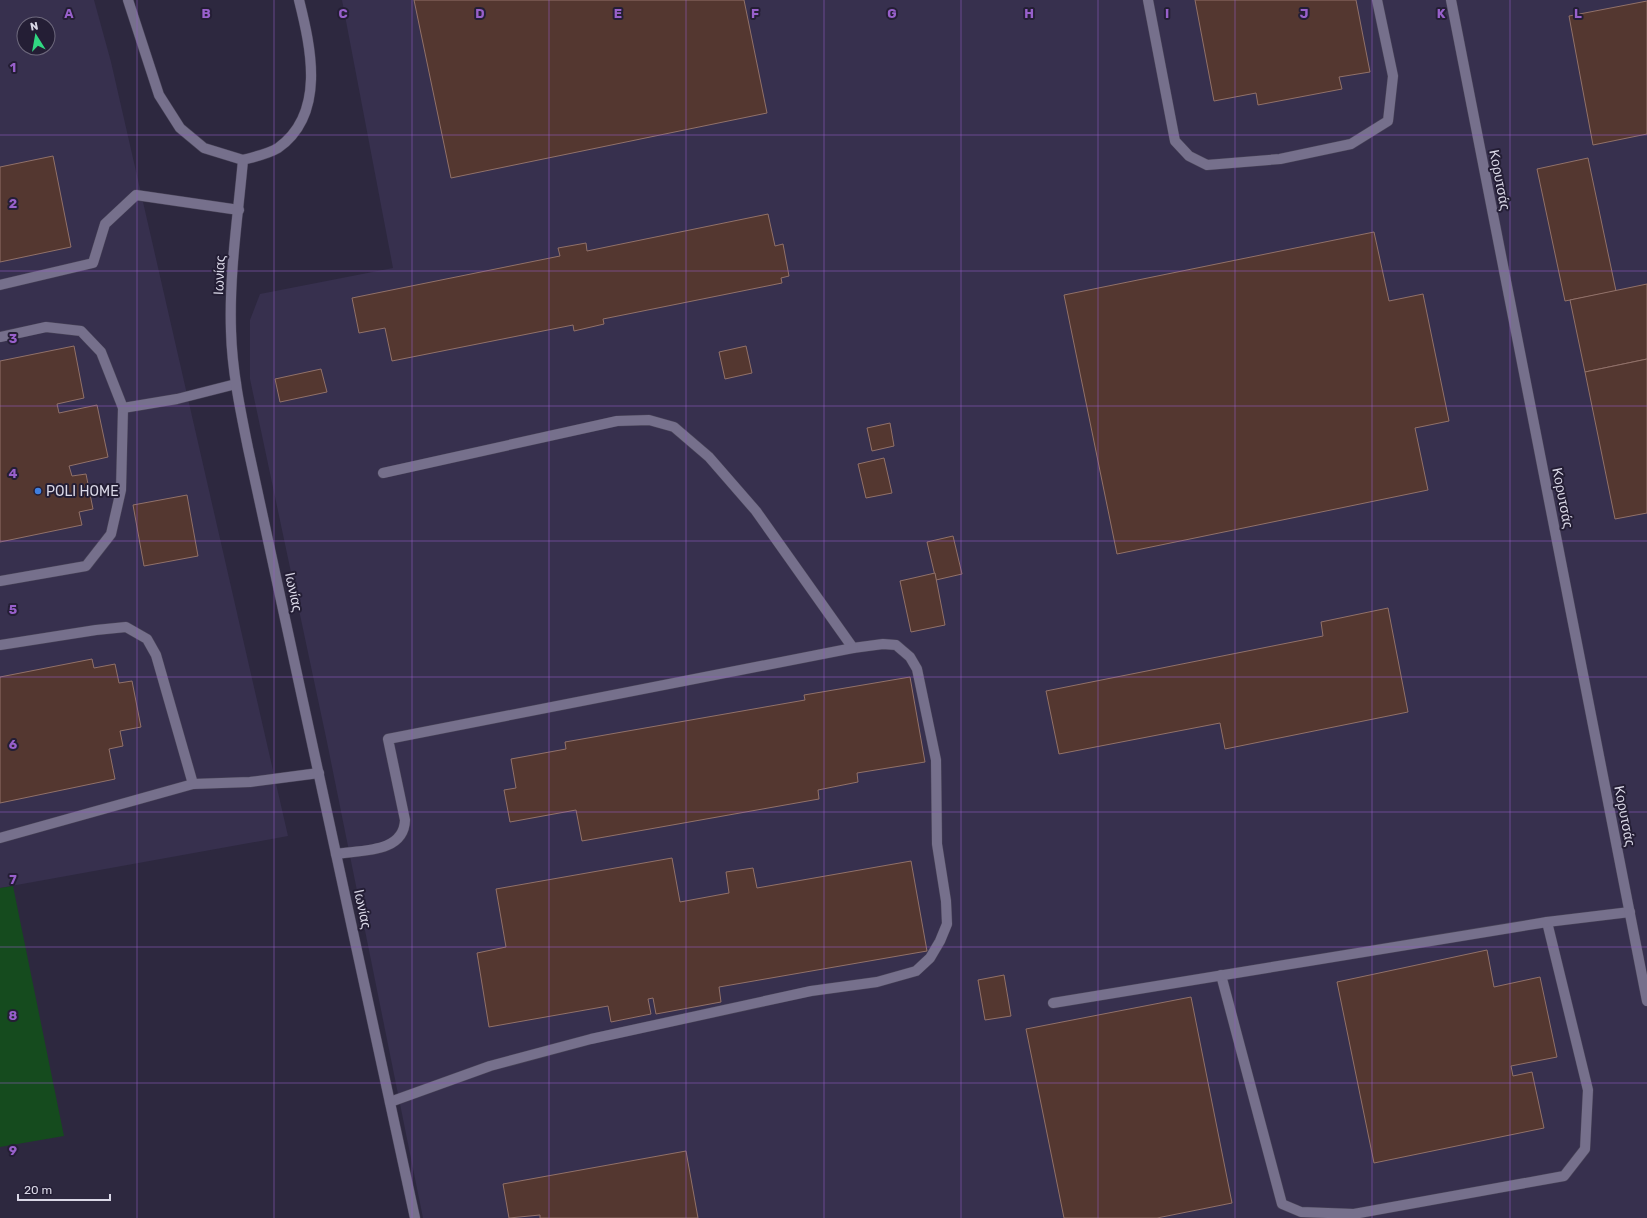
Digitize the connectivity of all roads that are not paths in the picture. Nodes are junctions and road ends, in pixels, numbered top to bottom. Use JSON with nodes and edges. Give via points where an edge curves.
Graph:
{"nodes":[{"id":1,"x":128,"y":0,"type":"edge"},
{"id":2,"x":300,"y":0,"type":"edge"},
{"id":3,"x":1148,"y":0,"type":"edge"},
{"id":4,"x":1377,"y":0,"type":"edge"},
{"id":5,"x":1451,"y":0,"type":"edge"},
{"id":6,"x":243,"y":160,"type":"junction"},
{"id":7,"x":239,"y":210,"type":"junction"},
{"id":8,"x":0,"y":285,"type":"edge"},
{"id":9,"x":0,"y":337,"type":"edge"},
{"id":10,"x":236,"y":384,"type":"junction"},
{"id":11,"x":123,"y":408,"type":"junction"},
{"id":12,"x":383,"y":473,"type":"dead end"},
{"id":13,"x":0,"y":581,"type":"edge"},
{"id":14,"x":0,"y":645,"type":"edge"},
{"id":15,"x":852,"y":648,"type":"junction"},
{"id":16,"x":319,"y":773,"type":"junction"},
{"id":17,"x":193,"y":784,"type":"junction"},
{"id":18,"x":0,"y":838,"type":"edge"},
{"id":19,"x":336,"y":854,"type":"junction"},
{"id":20,"x":1630,"y":912,"type":"junction"},
{"id":21,"x":1547,"y":922,"type":"junction"},
{"id":22,"x":1222,"y":976,"type":"junction"},
{"id":23,"x":1647,"y":1001,"type":"edge"},
{"id":24,"x":1053,"y":1003,"type":"dead end"},
{"id":25,"x":390,"y":1102,"type":"junction"},
{"id":26,"x":415,"y":1218,"type":"edge"}],
"edges":[{"from":1,"to":6,"type":"street","via":[[158,95],[180,128],[204,148]]},
{"from":2,"to":6,"type":"street","via":[[310,52],[311,85],[306,108],[294,133],[277,148]]},
{"from":3,"to":4,"type":"street","via":[[1175,141],[1189,156],[1207,165],[1280,159],[1351,144],[1388,121],[1393,76]]},
{"from":5,"to":20,"type":"street","name":"Κορυτσάς"},
{"from":6,"to":7,"type":"street","name":"Ιωνίας"},
{"from":7,"to":8,"type":"street","via":[[136,194],[105,224],[94,263]]},
{"from":7,"to":10,"type":"street","name":"Ιωνίας","via":[[231,330]]},
{"from":9,"to":11,"type":"street","via":[[46,327],[81,331],[100,352]]},
{"from":10,"to":11,"type":"street","via":[[177,399]]},
{"from":10,"to":16,"type":"street","name":"Ιωνίας"},
{"from":11,"to":13,"type":"street","via":[[121,490],[111,534],[86,566]]},
{"from":12,"to":15,"type":"street","via":[[617,421],[649,420],[674,427],[709,457],[756,511]]},
{"from":14,"to":17,"type":"street","via":[[126,627],[147,639],[156,655]]},
{"from":15,"to":19,"type":"street","via":[[388,739],[404,820],[401,837],[386,847]]},
{"from":15,"to":25,"type":"street","via":[[896,645],[910,657],[917,669],[936,760],[937,844],[946,901],[946,924],[930,958],[916,971],[877,982],[811,991],[591,1039],[490,1066]]},
{"from":16,"to":17,"type":"street","via":[[250,782]]},
{"from":16,"to":19,"type":"street","name":"Ιωνίας"},
{"from":17,"to":18,"type":"street"},
{"from":19,"to":25,"type":"street","name":"Ιωνίας"},
{"from":20,"to":21,"type":"street"},
{"from":20,"to":23,"type":"street","name":"Κορυτσάς"},
{"from":21,"to":22,"type":"street"},
{"from":21,"to":22,"type":"street","via":[[1588,1090],[1585,1149],[1564,1176],[1354,1214],[1301,1212],[1282,1204]]},
{"from":22,"to":24,"type":"street"},
{"from":25,"to":26,"type":"street","name":"Ιωνίας"}]}
